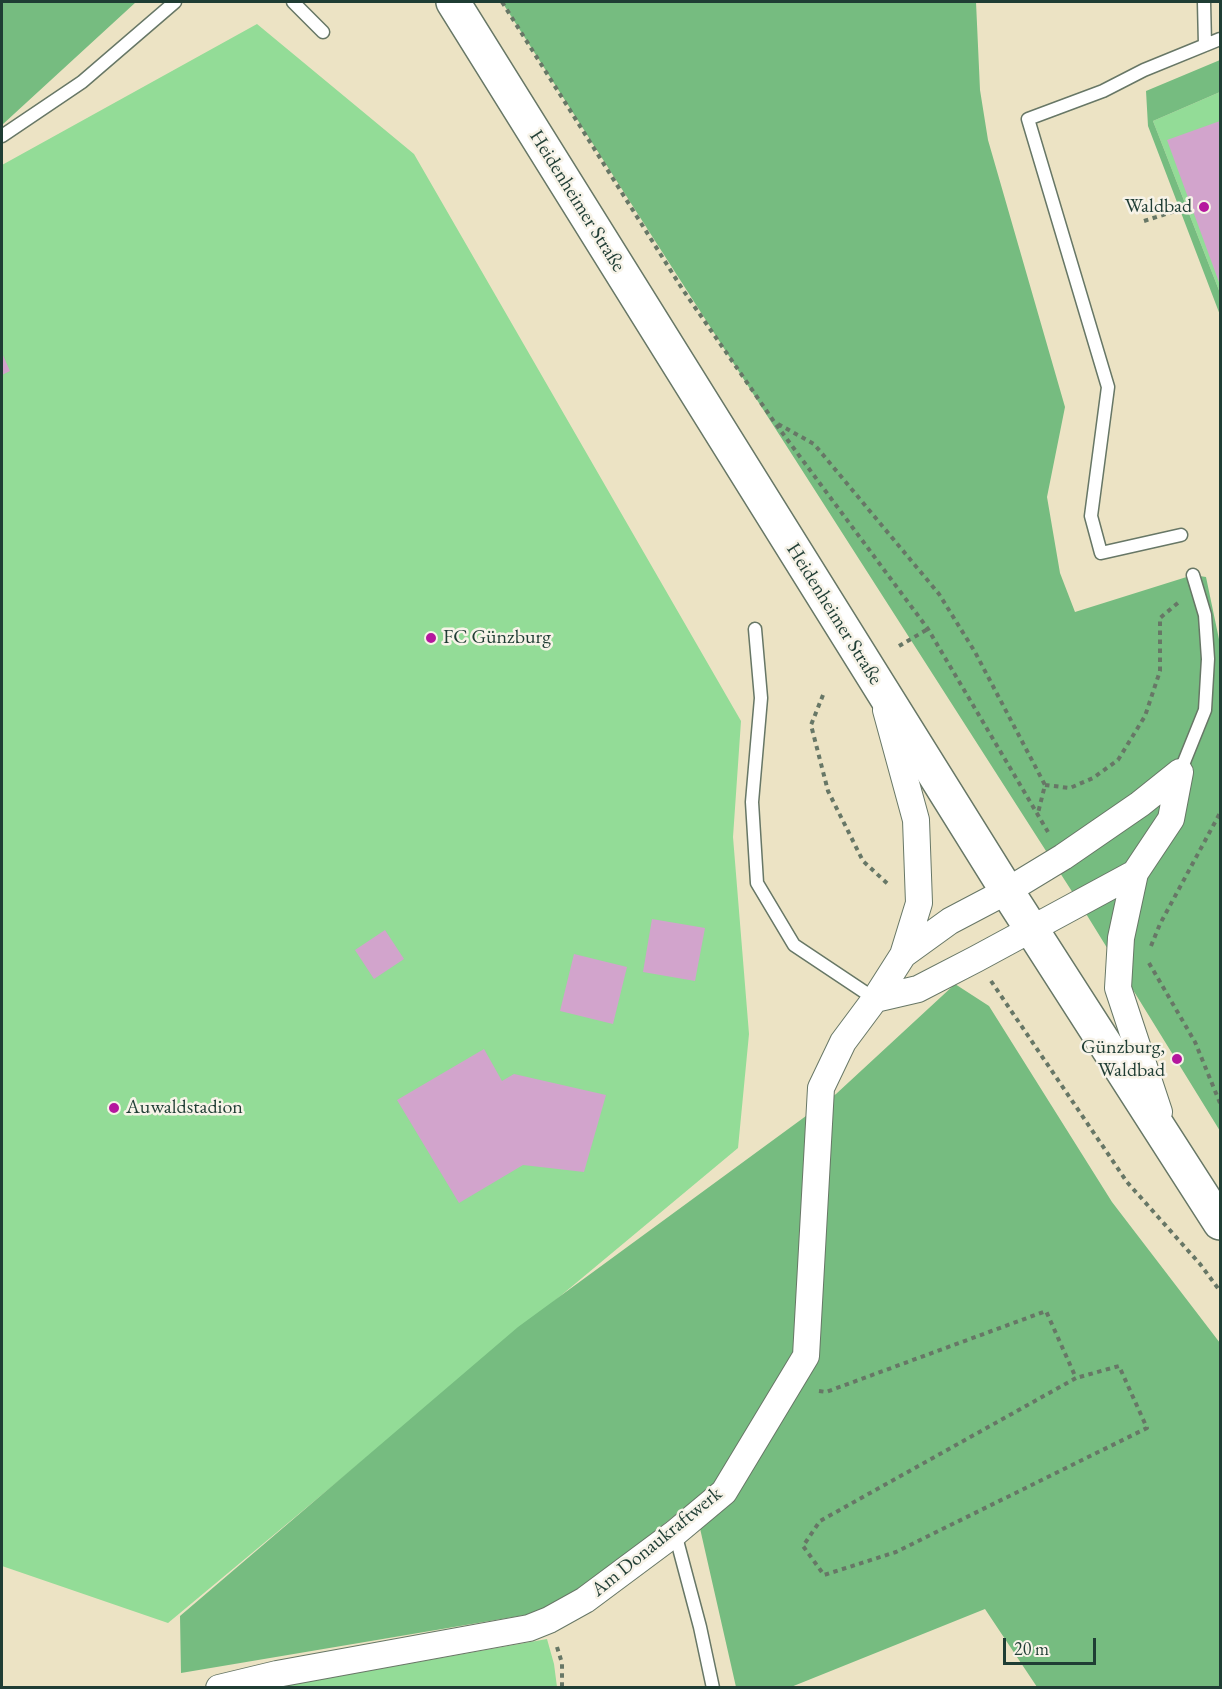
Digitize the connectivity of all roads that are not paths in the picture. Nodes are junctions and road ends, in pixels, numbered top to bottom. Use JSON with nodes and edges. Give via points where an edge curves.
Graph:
{"nodes":[{"id":1,"x":175,"y":2,"type":"edge"},
{"id":2,"x":293,"y":2,"type":"edge"},
{"id":3,"x":453,"y":2,"type":"edge"},
{"id":4,"x":1204,"y":2,"type":"edge"},
{"id":5,"x":323,"y":32,"type":"dead end"},
{"id":6,"x":1221,"y":39,"type":"edge"},
{"id":7,"x":1205,"y":45,"type":"junction"},
{"id":8,"x":2,"y":136,"type":"edge"},
{"id":9,"x":1181,"y":535,"type":"dead end"},
{"id":10,"x":1195,"y":581,"type":"road end"},
{"id":11,"x":755,"y":629,"type":"dead end"},
{"id":12,"x":880,"y":687,"type":"junction"},
{"id":13,"x":1180,"y":772,"type":"junction"},
{"id":14,"x":1135,"y":873,"type":"junction"},
{"id":15,"x":1007,"y":891,"type":"junction"},
{"id":16,"x":1031,"y":928,"type":"junction"},
{"id":17,"x":903,"y":955,"type":"junction"},
{"id":18,"x":874,"y":999,"type":"junction"},
{"id":19,"x":1168,"y":1141,"type":"junction"},
{"id":20,"x":1221,"y":1222,"type":"edge"},
{"id":21,"x":675,"y":1533,"type":"junction"},
{"id":22,"x":219,"y":1688,"type":"edge"},
{"id":23,"x":713,"y":1688,"type":"edge"}],
"edges":[{"from":1,"to":8,"type":"lane","via":[[82,82]]},
{"from":2,"to":5,"type":"lane"},
{"from":3,"to":12,"type":"main road","name":"Heidenheimer Straße"},
{"from":4,"to":7,"type":"lane"},
{"from":6,"to":7,"type":"lane"},
{"from":7,"to":9,"type":"lane","via":[[1103,92],[1028,118],[1108,387],[1090,516],[1101,553]]},
{"from":10,"to":13,"type":"lane","via":[[1205,615],[1208,658],[1204,710]]},
{"from":11,"to":18,"type":"lane","via":[[761,698],[752,802],[757,883],[794,945]]},
{"from":12,"to":15,"type":"main road","name":"Heidenheimer Straße"},
{"from":12,"to":17,"type":"street","via":[[916,820],[919,903]]},
{"from":13,"to":14,"type":"street","via":[[1172,819]]},
{"from":13,"to":15,"type":"street","name":"Am Donaukraftwerk","via":[[1063,857]]},
{"from":14,"to":16,"type":"street"},
{"from":14,"to":19,"type":"street","via":[[1121,939],[1118,988]]},
{"from":15,"to":16,"type":"main road","name":"Heidenheimer Straße"},
{"from":15,"to":17,"type":"street","name":"Am Donaukraftwerk","via":[[950,921]]},
{"from":16,"to":18,"type":"street","via":[[918,989]]},
{"from":16,"to":19,"type":"main road","name":"Heidenheimer Straße"},
{"from":17,"to":18,"type":"street","name":"Am Donaukraftwerk"},
{"from":18,"to":21,"type":"street","name":"Am Donaukraftwerk","via":[[843,1042],[821,1088],[806,1356],[724,1492]]},
{"from":19,"to":20,"type":"main road","name":"Heidenheimer Straße"},
{"from":21,"to":22,"type":"street","name":"Am Donaukraftwerk","via":[[585,1600],[529,1628]]},
{"from":21,"to":23,"type":"lane"}]}
